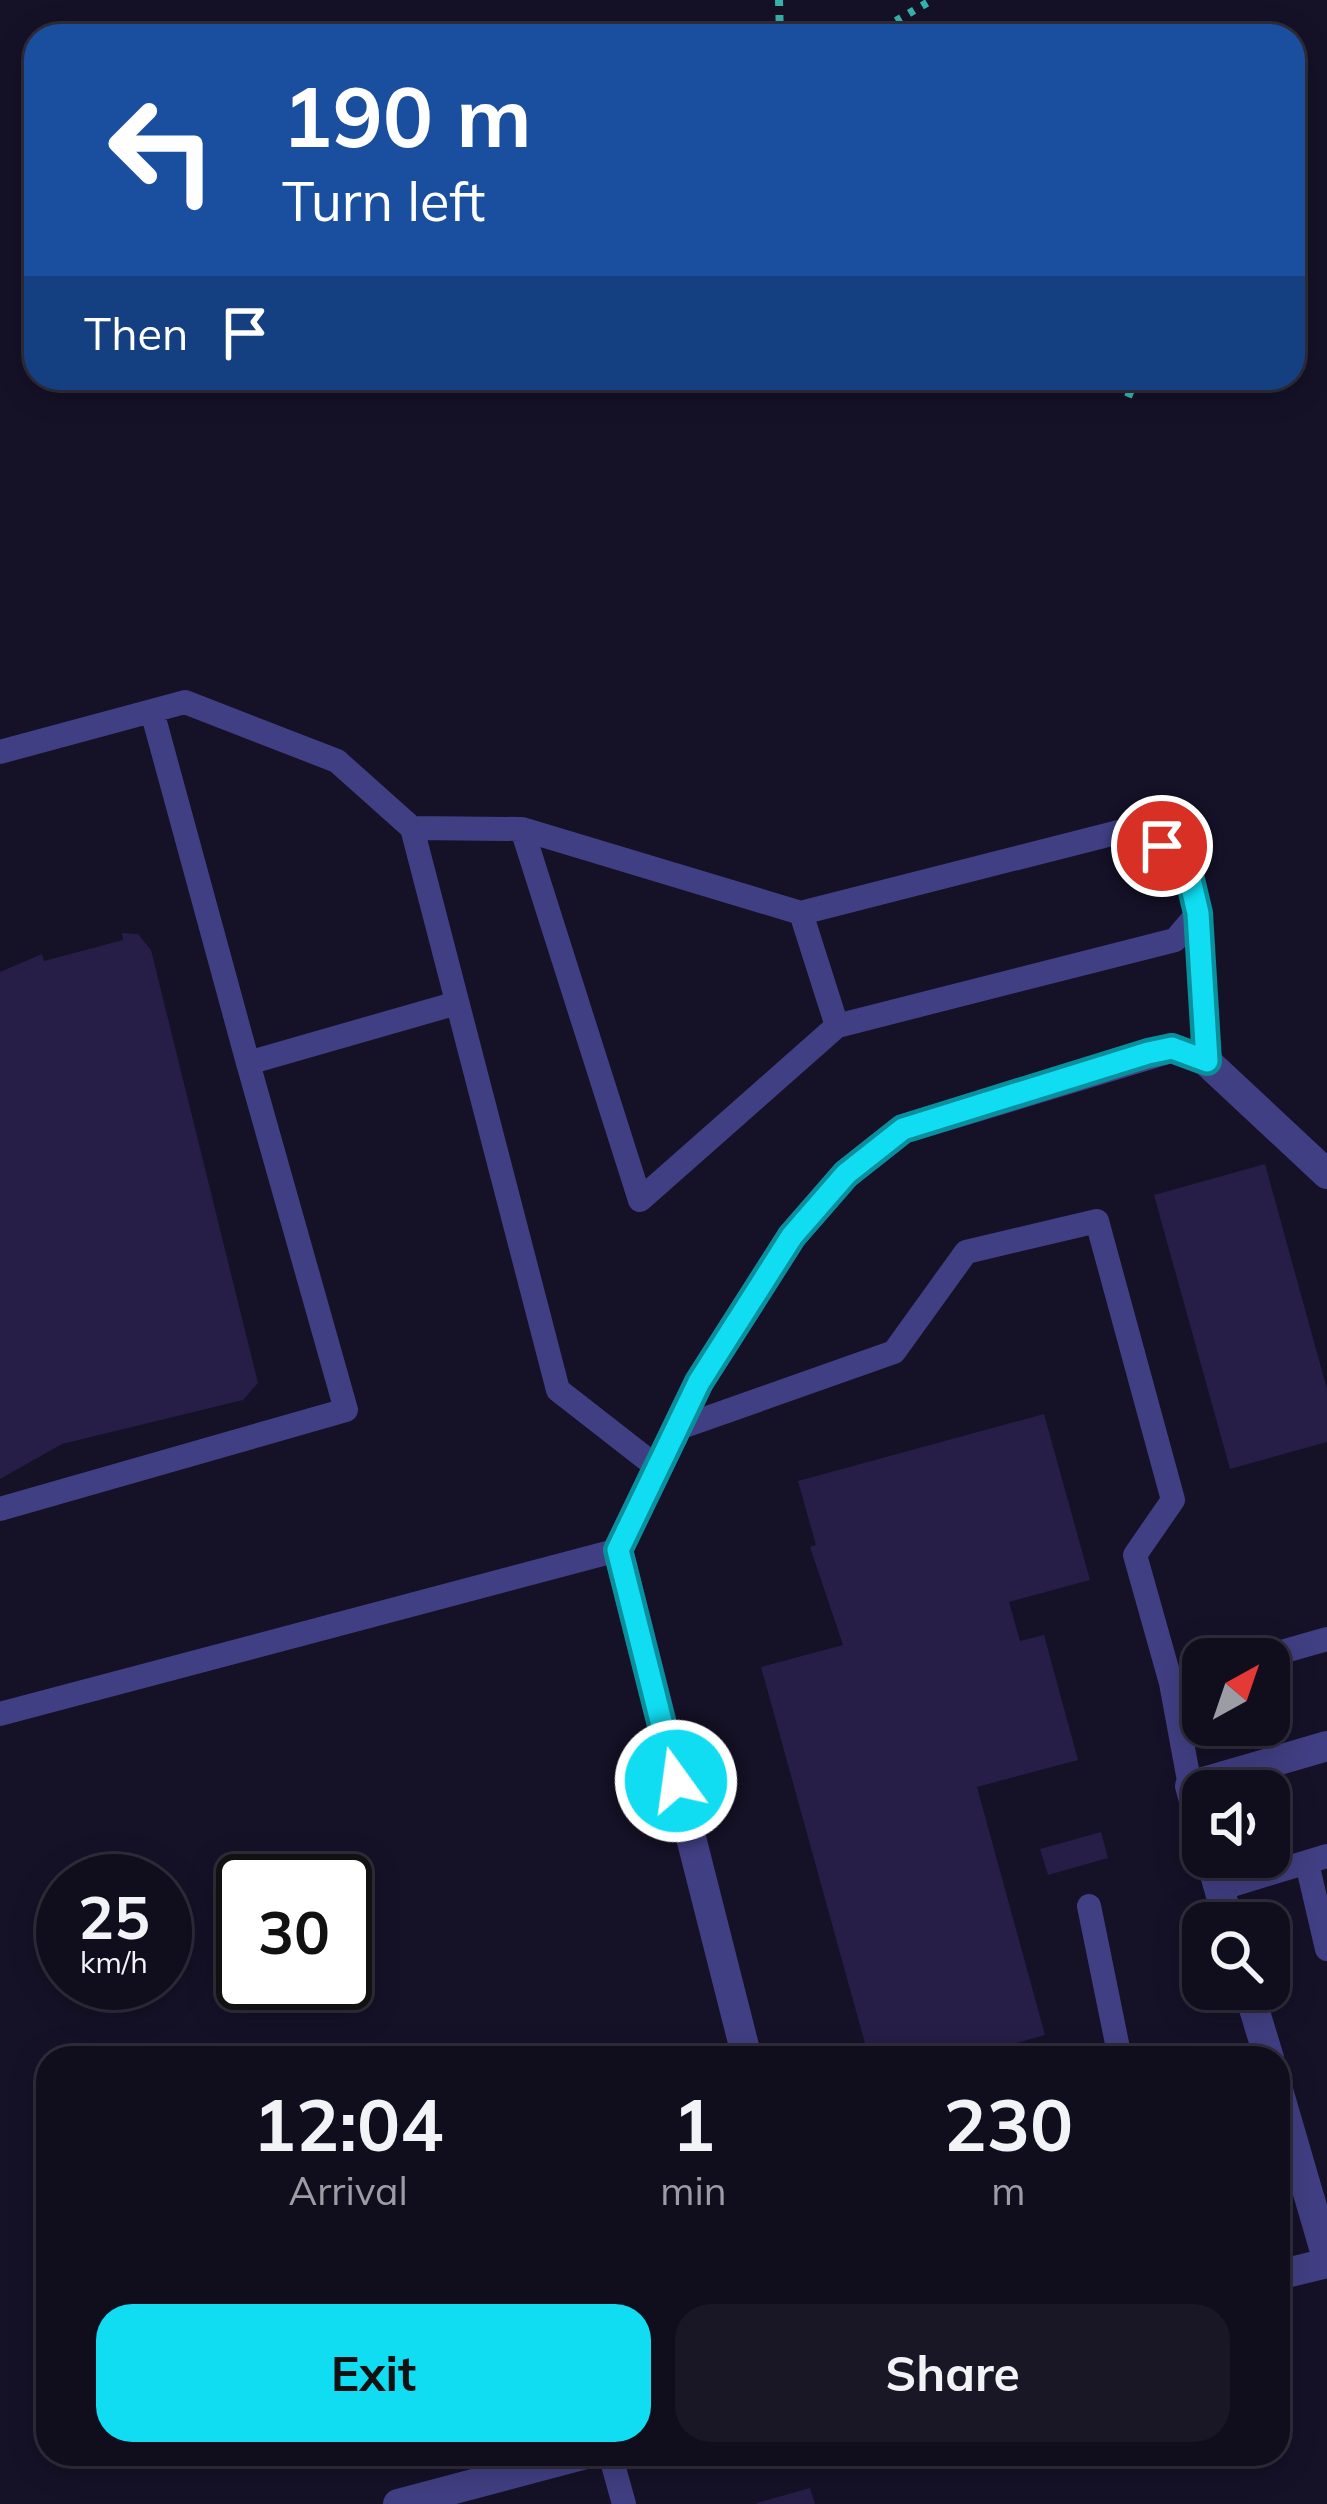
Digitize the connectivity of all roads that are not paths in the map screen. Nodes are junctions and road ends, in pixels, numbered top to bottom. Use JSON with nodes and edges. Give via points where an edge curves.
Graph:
{"nodes":[{"id":1,"x":152,"y":711,"type":"junction"},
{"id":2,"x":0,"y":752,"type":"edge"},
{"id":3,"x":412,"y":828,"type":"junction"},
{"id":4,"x":522,"y":829,"type":"junction"},
{"id":5,"x":801,"y":913,"type":"junction"},
{"id":6,"x":1198,"y":913,"type":"junction"},
{"id":7,"x":458,"y":1003,"type":"junction"},
{"id":8,"x":837,"y":1026,"type":"junction"},
{"id":9,"x":1207,"y":1061,"type":"junction"},
{"id":10,"x":248,"y":1063,"type":"junction"},
{"id":11,"x":1327,"y":1174,"type":"edge"},
{"id":12,"x":676,"y":1429,"type":"junction"},
{"id":13,"x":658,"y":1468,"type":"junction"},
{"id":14,"x":0,"y":1509,"type":"edge"},
{"id":15,"x":618,"y":1550,"type":"junction"},
{"id":16,"x":1327,"y":1639,"type":"edge"},
{"id":17,"x":1290,"y":1650,"type":"edge"},
{"id":18,"x":1182,"y":1680,"type":"edge"},
{"id":19,"x":1172,"y":1683,"type":"junction"},
{"id":20,"x":0,"y":1714,"type":"edge"},
{"id":21,"x":1327,"y":1747,"type":"edge"},
{"id":22,"x":1187,"y":1770,"type":"edge"},
{"id":23,"x":1246,"y":1770,"type":"edge"},
{"id":24,"x":1317,"y":1860,"type":"edge"},
{"id":25,"x":1216,"y":1878,"type":"edge"},
{"id":26,"x":1219,"y":1889,"type":"junction"},
{"id":27,"x":1223,"y":1902,"type":"edge"},
{"id":28,"x":1089,"y":1906,"type":"dead end"},
{"id":29,"x":1327,"y":1949,"type":"edge"},
{"id":30,"x":1254,"y":2010,"type":"edge"},
{"id":31,"x":744,"y":2046,"type":"edge"},
{"id":32,"x":1118,"y":2046,"type":"edge"},
{"id":33,"x":1265,"y":2046,"type":"edge"},
{"id":34,"x":1290,"y":2132,"type":"edge"},
{"id":35,"x":1327,"y":2261,"type":"edge"},
{"id":36,"x":1290,"y":2272,"type":"edge"},
{"id":37,"x":541,"y":2466,"type":"edge"},
{"id":38,"x":613,"y":2466,"type":"edge"},
{"id":39,"x":398,"y":2504,"type":"edge"},
{"id":40,"x":624,"y":2504,"type":"edge"}],
"edges":[{"from":1,"to":2,"type":"lane"},
{"from":1,"to":3,"type":"lane","via":[[185,702],[337,761]]},
{"from":1,"to":10,"type":"lane"},
{"from":3,"to":4,"type":"lane"},
{"from":3,"to":7,"type":"lane"},
{"from":4,"to":5,"type":"lane"},
{"from":4,"to":8,"type":"lane","via":[[640,1200]]},
{"from":5,"to":6,"type":"lane","via":[[1123,831],[1162,846],[1188,871]]},
{"from":5,"to":8,"type":"lane"},
{"from":6,"to":8,"type":"lane","via":[[1174,940]]},
{"from":6,"to":9,"type":"lane"},
{"from":7,"to":10,"type":"lane"},
{"from":7,"to":13,"type":"lane","via":[[558,1390]]},
{"from":9,"to":11,"type":"street"},
{"from":9,"to":12,"type":"street","via":[[1172,1048],[1148,1053],[903,1129],[846,1174],[792,1236]]},
{"from":10,"to":14,"type":"lane","via":[[346,1411]]},
{"from":12,"to":13,"type":"street"},
{"from":12,"to":19,"type":"lane","via":[[894,1352],[966,1252],[1097,1221],[1173,1500],[1135,1555]]},
{"from":13,"to":15,"type":"street"},
{"from":15,"to":20,"type":"lane"},
{"from":15,"to":31,"type":"street"},
{"from":16,"to":17,"type":"lane"},
{"from":18,"to":19,"type":"lane"},
{"from":19,"to":22,"type":"lane"},
{"from":21,"to":23,"type":"street"},
{"from":24,"to":26,"type":"lane"},
{"from":24,"to":29,"type":"lane"},
{"from":25,"to":26,"type":"street"},
{"from":26,"to":27,"type":"street"},
{"from":28,"to":32,"type":"lane"},
{"from":30,"to":33,"type":"street"},
{"from":34,"to":35,"type":"street"},
{"from":35,"to":36,"type":"street"},
{"from":37,"to":39,"type":"street"},
{"from":38,"to":40,"type":"lane"}]}
